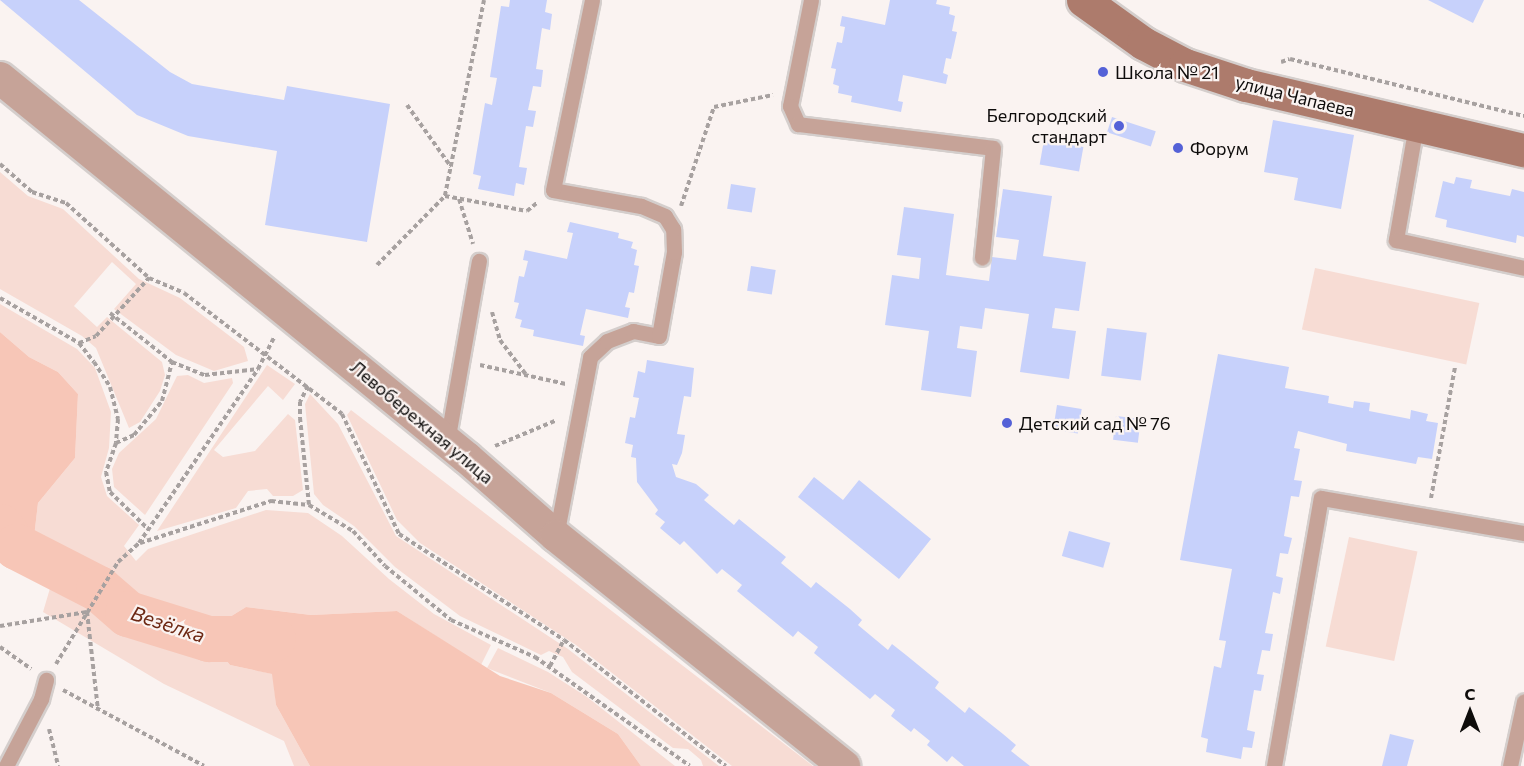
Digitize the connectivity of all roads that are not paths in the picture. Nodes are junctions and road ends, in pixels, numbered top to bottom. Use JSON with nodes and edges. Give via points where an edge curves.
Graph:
{"nodes":[{"id":1,"x":592,"y":0,"type":"edge"},
{"id":2,"x":811,"y":0,"type":"edge"},
{"id":3,"x":1083,"y":0,"type":"edge"},
{"id":4,"x":0,"y":78,"type":"edge"},
{"id":5,"x":1416,"y":125,"type":"junction"},
{"id":6,"x":1524,"y":150,"type":"edge"},
{"id":7,"x":982,"y":256,"type":"dead end"},
{"id":8,"x":479,"y":261,"type":"dead end"},
{"id":9,"x":1524,"y":268,"type":"edge"},
{"id":10,"x":457,"y":450,"type":"junction"},
{"id":11,"x":1524,"y":533,"type":"edge"},
{"id":12,"x":556,"y":536,"type":"junction"},
{"id":13,"x":46,"y":680,"type":"road end"},
{"id":14,"x":1524,"y":700,"type":"edge"},
{"id":15,"x":6,"y":766,"type":"edge"},
{"id":16,"x":844,"y":766,"type":"edge"},
{"id":17,"x":1274,"y":766,"type":"edge"},
{"id":18,"x":1510,"y":766,"type":"edge"}],
"edges":[{"from":1,"to":12,"type":"lane","via":[[554,190],[641,206],[665,216],[673,229],[674,252],[659,336],[633,331],[607,341],[590,357]]},
{"from":2,"to":7,"type":"lane","via":[[790,106],[798,124],[993,148]]},
{"from":3,"to":5,"type":"street","name":"улица Чапаева","via":[[1143,43],[1185,65],[1245,85]]},
{"from":4,"to":10,"type":"street","name":"Левобережная улица"},
{"from":5,"to":6,"type":"street","name":"улица Чапаева"},
{"from":5,"to":9,"type":"lane","via":[[1396,240]]},
{"from":8,"to":10,"type":"lane","via":[[461,361]]},
{"from":10,"to":12,"type":"street","name":"Левобережная улица"},
{"from":11,"to":17,"type":"lane","via":[[1321,498]]},
{"from":12,"to":16,"type":"street","name":"Левобережная улица"},
{"from":13,"to":15,"type":"lane","via":[[41,699]]},
{"from":14,"to":18,"type":"lane"}]}
